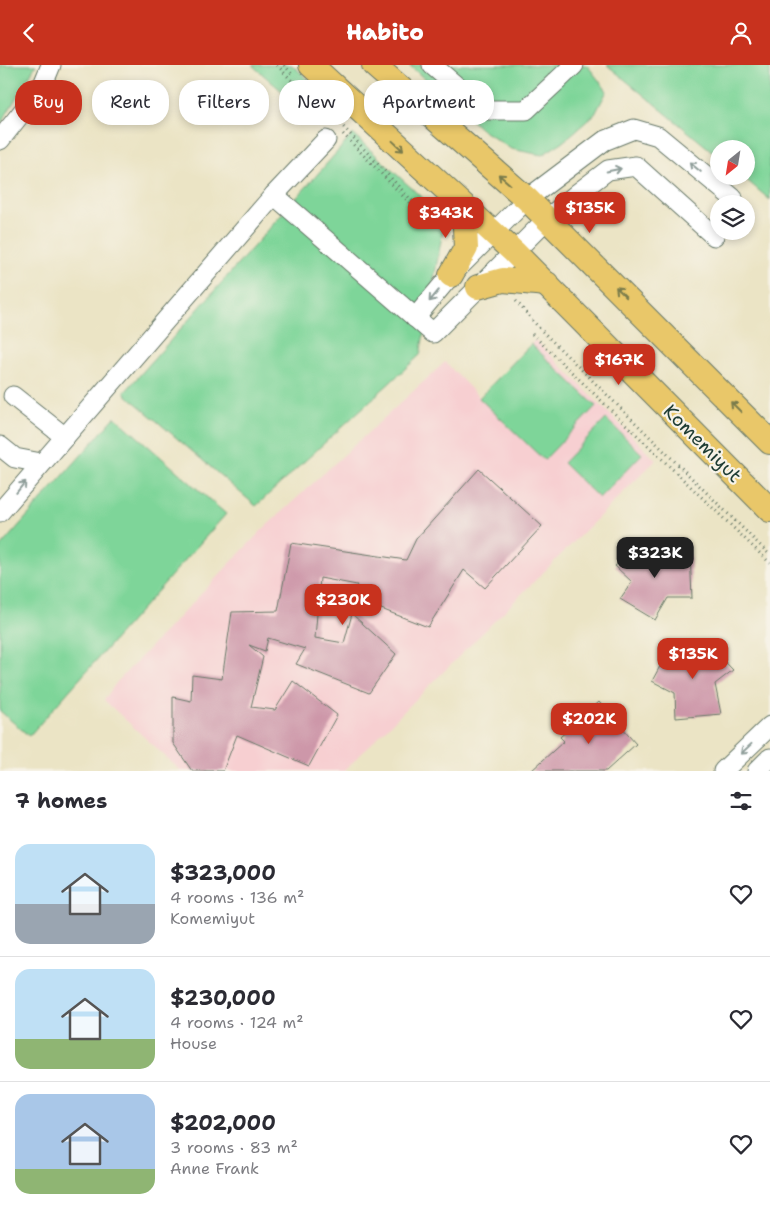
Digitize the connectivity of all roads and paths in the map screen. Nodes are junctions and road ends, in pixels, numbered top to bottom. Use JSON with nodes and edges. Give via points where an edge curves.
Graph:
{"nodes":[{"id":1,"x":50,"y":65,"type":"edge"},
{"id":2,"x":277,"y":65,"type":"edge"},
{"id":3,"x":284,"y":65,"type":"edge"},
{"id":4,"x":311,"y":65,"type":"edge"},
{"id":5,"x":374,"y":65,"type":"edge"},
{"id":6,"x":432,"y":65,"type":"edge"},
{"id":7,"x":574,"y":65,"type":"edge"},
{"id":8,"x":0,"y":140,"type":"edge"},
{"id":9,"x":326,"y":140,"type":"dead end"},
{"id":10,"x":274,"y":195,"type":"junction"},
{"id":11,"x":729,"y":195,"type":"edge"},
{"id":12,"x":527,"y":199,"type":"junction"},
{"id":13,"x":547,"y":219,"type":"junction"},
{"id":14,"x":465,"y":223,"type":"junction"},
{"id":15,"x":710,"y":232,"type":"edge"},
{"id":16,"x":493,"y":235,"type":"junction"},
{"id":17,"x":514,"y":252,"type":"junction"},
{"id":18,"x":451,"y":275,"type":"junction"},
{"id":19,"x":546,"y":285,"type":"junction"},
{"id":20,"x":478,"y":287,"type":"junction"},
{"id":21,"x":514,"y":298,"type":"dead end"},
{"id":22,"x":415,"y":319,"type":"junction"},
{"id":23,"x":532,"y":334,"type":"dead end"},
{"id":24,"x":12,"y":396,"type":"dead end"},
{"id":25,"x":65,"y":437,"type":"junction"},
{"id":26,"x":770,"y":442,"type":"edge"},
{"id":27,"x":0,"y":446,"type":"edge"},
{"id":28,"x":41,"y":463,"type":"junction"},
{"id":29,"x":770,"y":510,"type":"edge"},
{"id":30,"x":0,"y":512,"type":"edge"},
{"id":31,"x":770,"y":555,"type":"edge"},
{"id":32,"x":770,"y":563,"type":"edge"},
{"id":33,"x":770,"y":726,"type":"edge"},
{"id":34,"x":770,"y":759,"type":"edge"},
{"id":35,"x":722,"y":771,"type":"edge"},
{"id":36,"x":757,"y":771,"type":"edge"}],
"edges":[{"from":1,"to":8,"type":"street","via":[[42,87]]},
{"from":2,"to":14,"type":"path","via":[[429,223]]},
{"from":3,"to":14,"type":"path","via":[[431,221]]},
{"from":4,"to":14,"type":"main road","name":"Komemiyut","one_way":true},
{"from":12,"to":5,"type":"main road","one_way":true},
{"from":6,"to":7,"type":"street","via":[[484,110],[526,110]]},
{"from":9,"to":10,"type":"street"},
{"from":10,"to":22,"type":"street"},
{"from":10,"to":25,"type":"street"},
{"from":11,"to":12,"type":"street","one_way":true,"via":[[658,136],[634,129],[604,141]]},
{"from":12,"to":13,"type":"main road"},
{"from":12,"to":16,"type":"street"},
{"from":13,"to":15,"type":"street","one_way":true,"via":[[608,170],[636,166]]},
{"from":13,"to":17,"type":"street"},
{"from":26,"to":13,"type":"main road","one_way":true},
{"from":14,"to":16,"type":"main road","name":"Komemiyut"},
{"from":14,"to":18,"type":"main road","via":[[466,248]]},
{"from":16,"to":17,"type":"main road","name":"Komemiyut"},
{"from":16,"to":18,"type":"street"},
{"from":17,"to":19,"type":"main road","name":"Komemiyut"},
{"from":17,"to":20,"type":"street"},
{"from":18,"to":22,"type":"street","one_way":true},
{"from":19,"to":20,"type":"main road","via":[[503,280]]},
{"from":19,"to":29,"type":"main road","name":"Komemiyut"},
{"from":20,"to":22,"type":"street","via":[[433,333]]},
{"from":21,"to":31,"type":"path","via":[[540,329]]},
{"from":23,"to":32,"type":"path"},
{"from":24,"to":25,"type":"street"},
{"from":25,"to":28,"type":"street"},
{"from":27,"to":28,"type":"street","via":[[15,458]]},
{"from":30,"to":28,"type":"street","one_way":true},
{"from":33,"to":35,"type":"street","one_way":true},
{"from":34,"to":36,"type":"street"}]}
